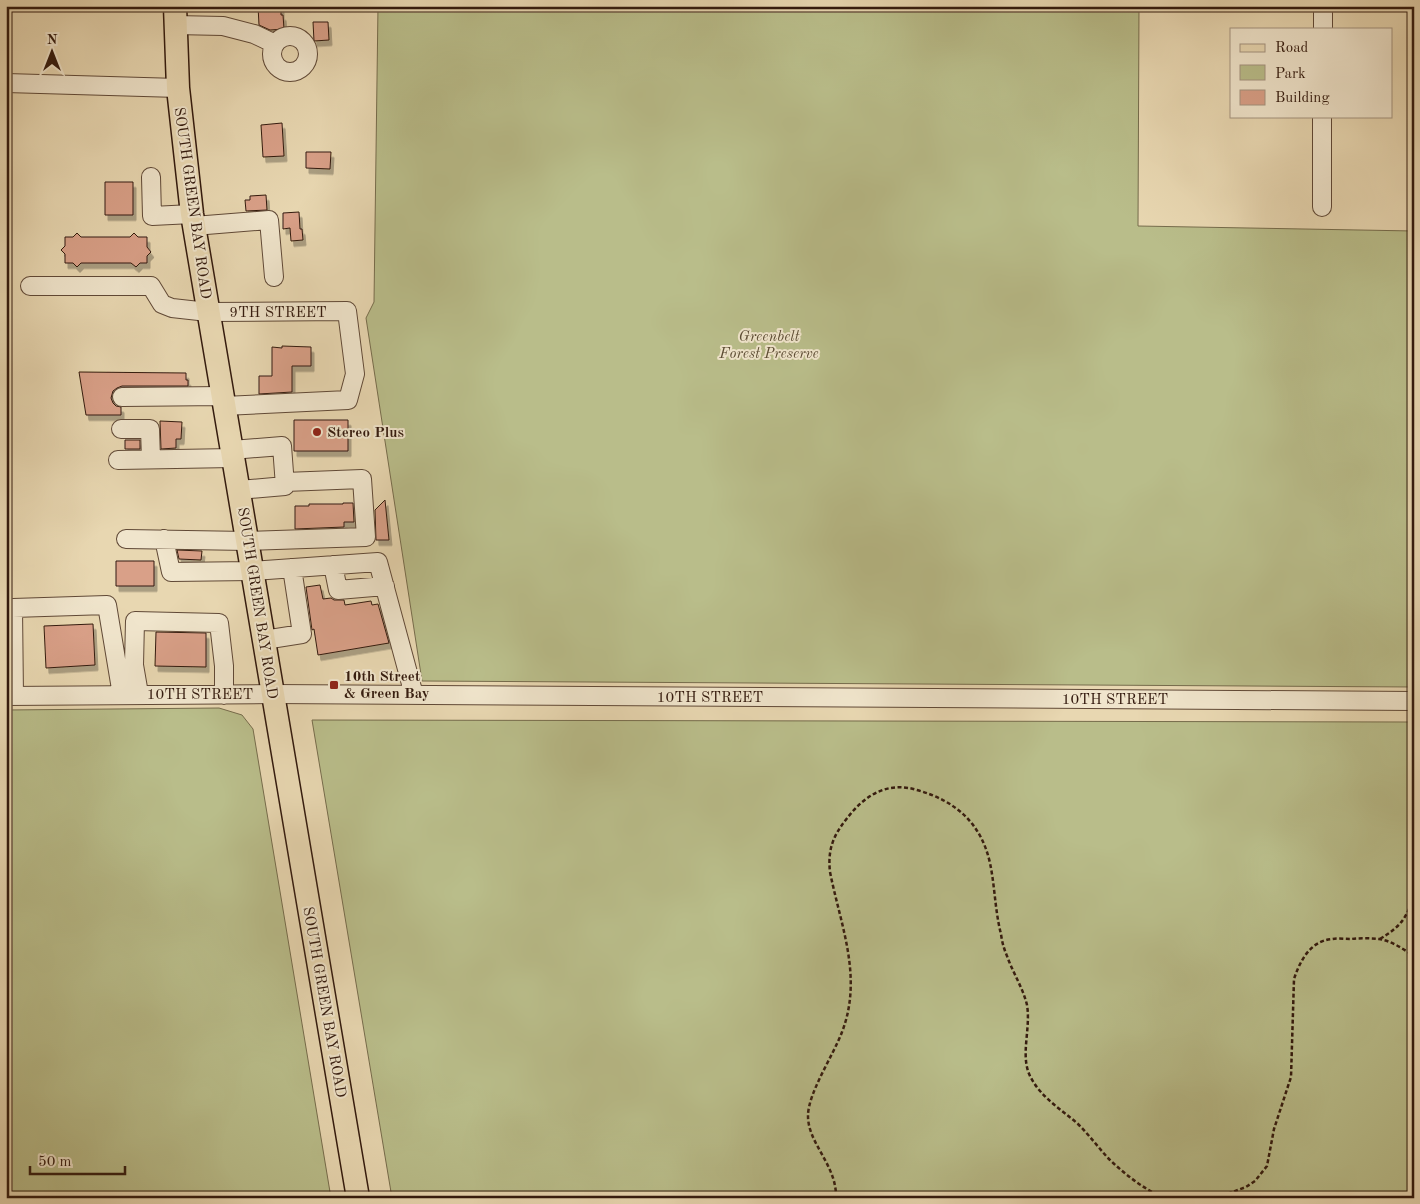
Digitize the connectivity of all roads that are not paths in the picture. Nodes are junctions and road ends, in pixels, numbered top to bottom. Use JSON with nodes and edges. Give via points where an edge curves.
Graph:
{"nodes":[{"id":1,"x":1323,"y":6,"type":"edge"},
{"id":2,"x":175,"y":16,"type":"edge"},
{"id":3,"x":1323,"y":28,"type":"edge"},
{"id":4,"x":275,"y":44,"type":"dead end"},
{"id":5,"x":6,"y":83,"type":"edge"},
{"id":6,"x":178,"y":88,"type":"junction"},
{"id":7,"x":1322,"y":118,"type":"edge"},
{"id":8,"x":151,"y":177,"type":"dead end"},
{"id":9,"x":1322,"y":207,"type":"dead end"},
{"id":10,"x":193,"y":220,"type":"junction"},
{"id":11,"x":274,"y":277,"type":"dead end"},
{"id":12,"x":30,"y":286,"type":"dead end"},
{"id":13,"x":208,"y":312,"type":"junction"},
{"id":14,"x":122,"y":396,"type":"dead end"},
{"id":15,"x":224,"y":401,"type":"junction"},
{"id":16,"x":121,"y":429,"type":"dead end"},
{"id":17,"x":233,"y":454,"type":"junction"},
{"id":18,"x":151,"y":459,"type":"junction"},
{"id":19,"x":118,"y":460,"type":"dead end"},
{"id":20,"x":285,"y":482,"type":"junction"},
{"id":21,"x":239,"y":490,"type":"junction"},
{"id":22,"x":126,"y":539,"type":"dead end"},
{"id":23,"x":164,"y":539,"type":"junction"},
{"id":24,"x":247,"y":541,"type":"junction"},
{"id":25,"x":333,"y":565,"type":"junction"},
{"id":26,"x":292,"y":568,"type":"junction"},
{"id":27,"x":252,"y":572,"type":"junction"},
{"id":28,"x":385,"y":586,"type":"junction"},
{"id":29,"x":264,"y":640,"type":"junction"},
{"id":30,"x":273,"y":694,"type":"junction"},
{"id":31,"x":130,"y":695,"type":"junction"},
{"id":32,"x":224,"y":695,"type":"junction"},
{"id":33,"x":414,"y":695,"type":"junction"},
{"id":34,"x":10,"y":696,"type":"edge"},
{"id":35,"x":1414,"y":701,"type":"edge"},
{"id":36,"x":358,"y":1198,"type":"edge"}],
"edges":[{"from":1,"to":3,"type":"street"},
{"from":2,"to":4,"type":"street","via":[[254,34]]},
{"from":2,"to":6,"type":"main road","name":"SOUTH GREEN BAY ROAD"},
{"from":5,"to":6,"type":"street"},
{"from":6,"to":10,"type":"main road","name":"SOUTH GREEN BAY ROAD"},
{"from":7,"to":9,"type":"street"},
{"from":8,"to":10,"type":"street","via":[[152,216]]},
{"from":10,"to":11,"type":"street","via":[[269,220]]},
{"from":10,"to":13,"type":"main road","name":"SOUTH GREEN BAY ROAD"},
{"from":12,"to":13,"type":"street","name":"9TH STREET","via":[[151,286],[162,304]]},
{"from":13,"to":15,"type":"main road","name":"SOUTH GREEN BAY ROAD"},
{"from":13,"to":15,"type":"street","name":"9TH STREET","via":[[347,312],[355,374],[348,400]]},
{"from":14,"to":15,"type":"street"},
{"from":15,"to":17,"type":"main road","name":"SOUTH GREEN BAY ROAD"},
{"from":16,"to":18,"type":"street","via":[[150,429]]},
{"from":17,"to":18,"type":"street"},
{"from":17,"to":20,"type":"street","via":[[282,446]]},
{"from":17,"to":21,"type":"main road","name":"SOUTH GREEN BAY ROAD"},
{"from":18,"to":19,"type":"street"},
{"from":20,"to":21,"type":"street","via":[[285,486]]},
{"from":20,"to":24,"type":"street","via":[[362,479],[366,538]]},
{"from":21,"to":24,"type":"main road","name":"SOUTH GREEN BAY ROAD"},
{"from":22,"to":23,"type":"street"},
{"from":23,"to":24,"type":"street"},
{"from":23,"to":27,"type":"street","via":[[171,572]]},
{"from":24,"to":27,"type":"main road","name":"SOUTH GREEN BAY ROAD"},
{"from":25,"to":26,"type":"street"},
{"from":25,"to":28,"type":"street","via":[[378,562]]},
{"from":25,"to":28,"type":"street","via":[[338,590]]},
{"from":26,"to":27,"type":"street"},
{"from":26,"to":29,"type":"street","via":[[302,634]]},
{"from":27,"to":29,"type":"main road","name":"SOUTH GREEN BAY ROAD"},
{"from":28,"to":33,"type":"street"},
{"from":29,"to":30,"type":"main road","name":"SOUTH GREEN BAY ROAD"},
{"from":30,"to":32,"type":"street","name":"10TH STREET"},
{"from":30,"to":33,"type":"street","name":"10TH STREET"},
{"from":30,"to":36,"type":"main road","name":"SOUTH GREEN BAY ROAD"},
{"from":31,"to":32,"type":"street","name":"10TH STREET"},
{"from":31,"to":32,"type":"street","via":[[135,621],[219,623]]},
{"from":31,"to":34,"type":"street","name":"10TH STREET"},
{"from":31,"to":34,"type":"street","via":[[107,605],[13,608]]},
{"from":33,"to":35,"type":"street","name":"10TH STREET"}]}
